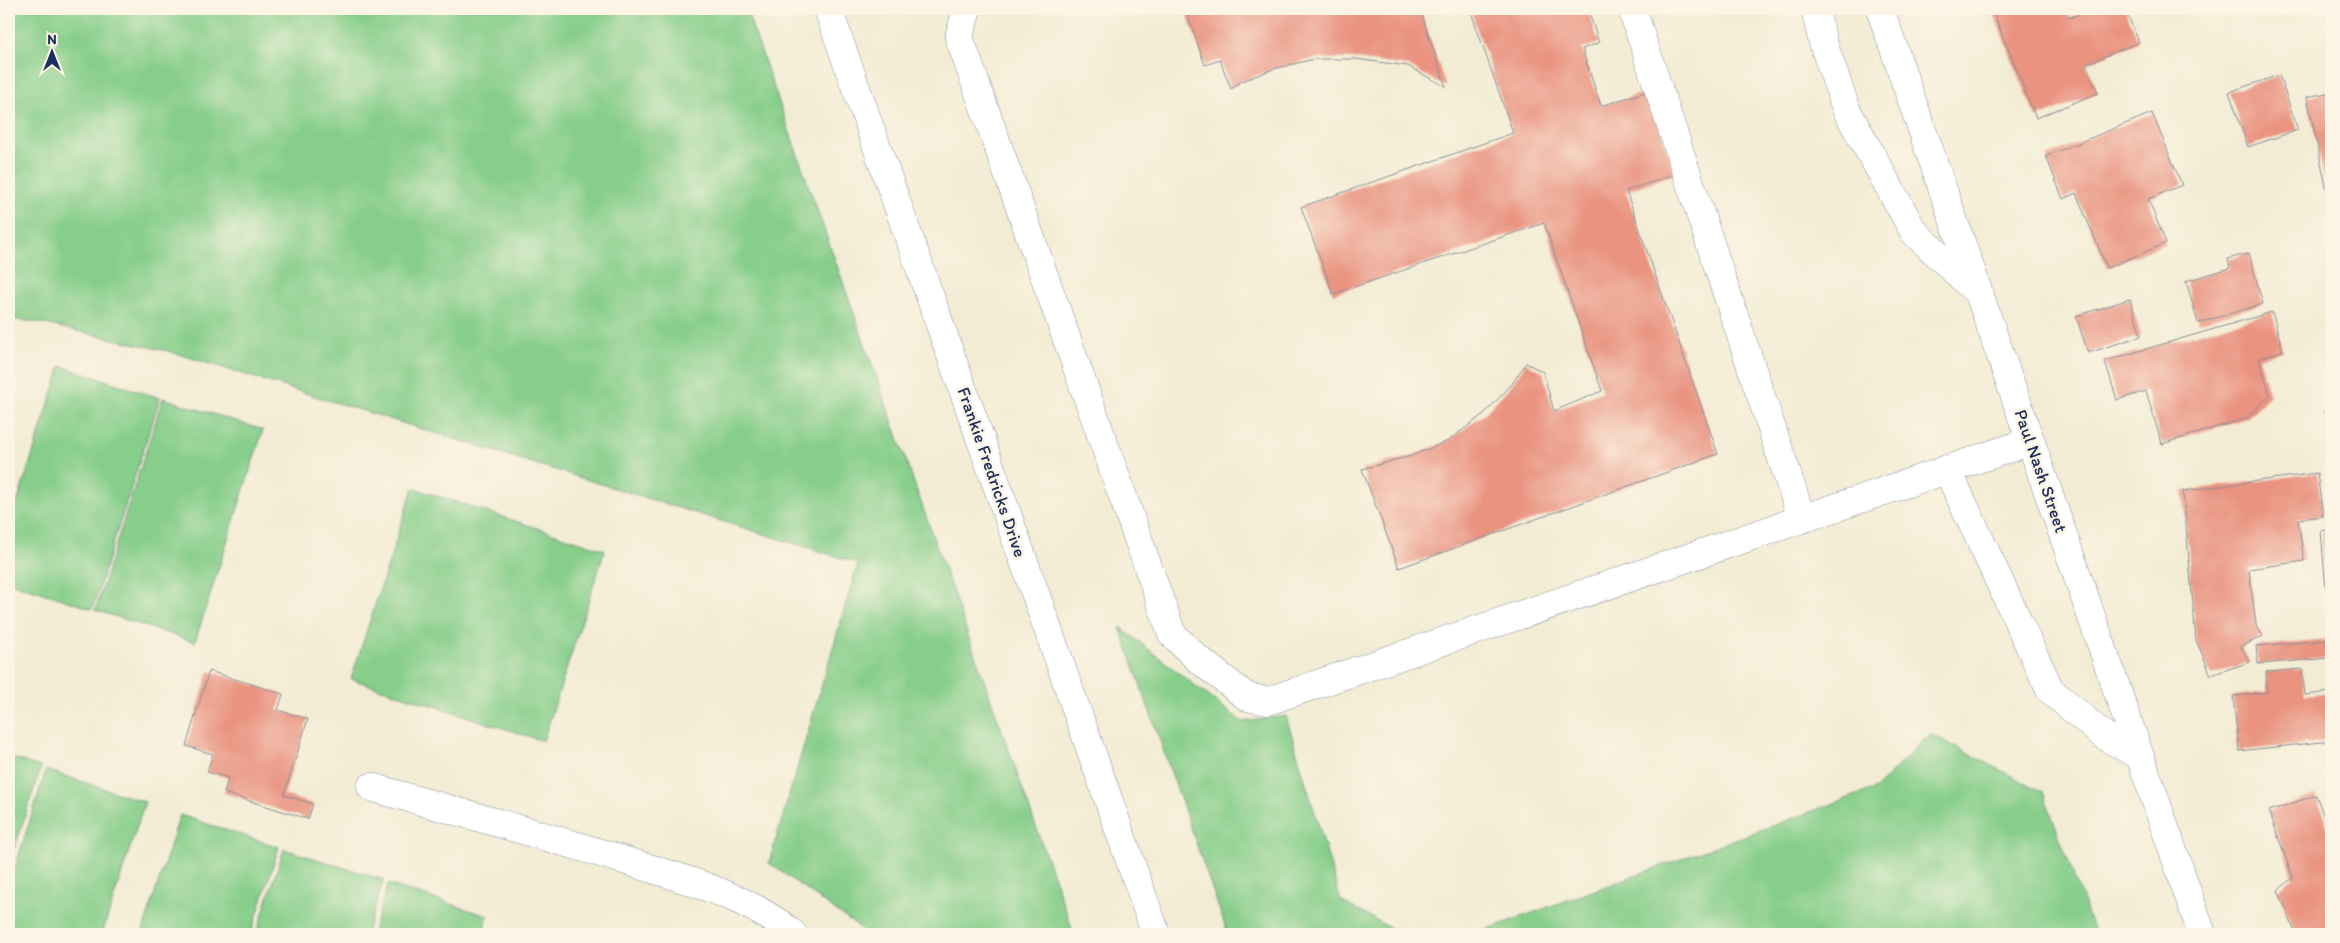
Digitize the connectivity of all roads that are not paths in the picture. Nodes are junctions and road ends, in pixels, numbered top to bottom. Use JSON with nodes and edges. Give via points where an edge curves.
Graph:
{"nodes":[{"id":1,"x":828,"y":9,"type":"edge"},
{"id":2,"x":968,"y":9,"type":"edge"},
{"id":3,"x":1632,"y":9,"type":"edge"},
{"id":4,"x":1816,"y":9,"type":"edge"},
{"id":5,"x":1880,"y":9,"type":"edge"},
{"id":6,"x":1979,"y":294,"type":"junction"},
{"id":7,"x":2030,"y":441,"type":"junction"},
{"id":8,"x":1947,"y":469,"type":"junction"},
{"id":9,"x":1802,"y":519,"type":"junction"},
{"id":10,"x":2140,"y":756,"type":"junction"},
{"id":11,"x":371,"y":787,"type":"dead end"},
{"id":12,"x":793,"y":934,"type":"edge"},
{"id":13,"x":1156,"y":934,"type":"edge"},
{"id":14,"x":2202,"y":934,"type":"edge"}],
"edges":[{"from":1,"to":13,"type":"street","name":"Frankie Fredricks Drive"},
{"from":2,"to":9,"type":"street","via":[[959,37],[1172,634],[1247,697],[1268,701]]},
{"from":3,"to":9,"type":"street"},
{"from":4,"to":6,"type":"street","via":[[1823,43],[1848,111],[1914,232]]},
{"from":5,"to":6,"type":"street","name":"Paul Nash Street"},
{"from":6,"to":7,"type":"street","name":"Paul Nash Street"},
{"from":7,"to":8,"type":"street"},
{"from":7,"to":10,"type":"street","name":"Paul Nash Street"},
{"from":8,"to":9,"type":"street"},
{"from":8,"to":10,"type":"street","via":[[2050,690],[2103,735]]},
{"from":10,"to":14,"type":"street","name":"Paul Nash Street"},
{"from":11,"to":12,"type":"street","via":[[715,889]]}]}
